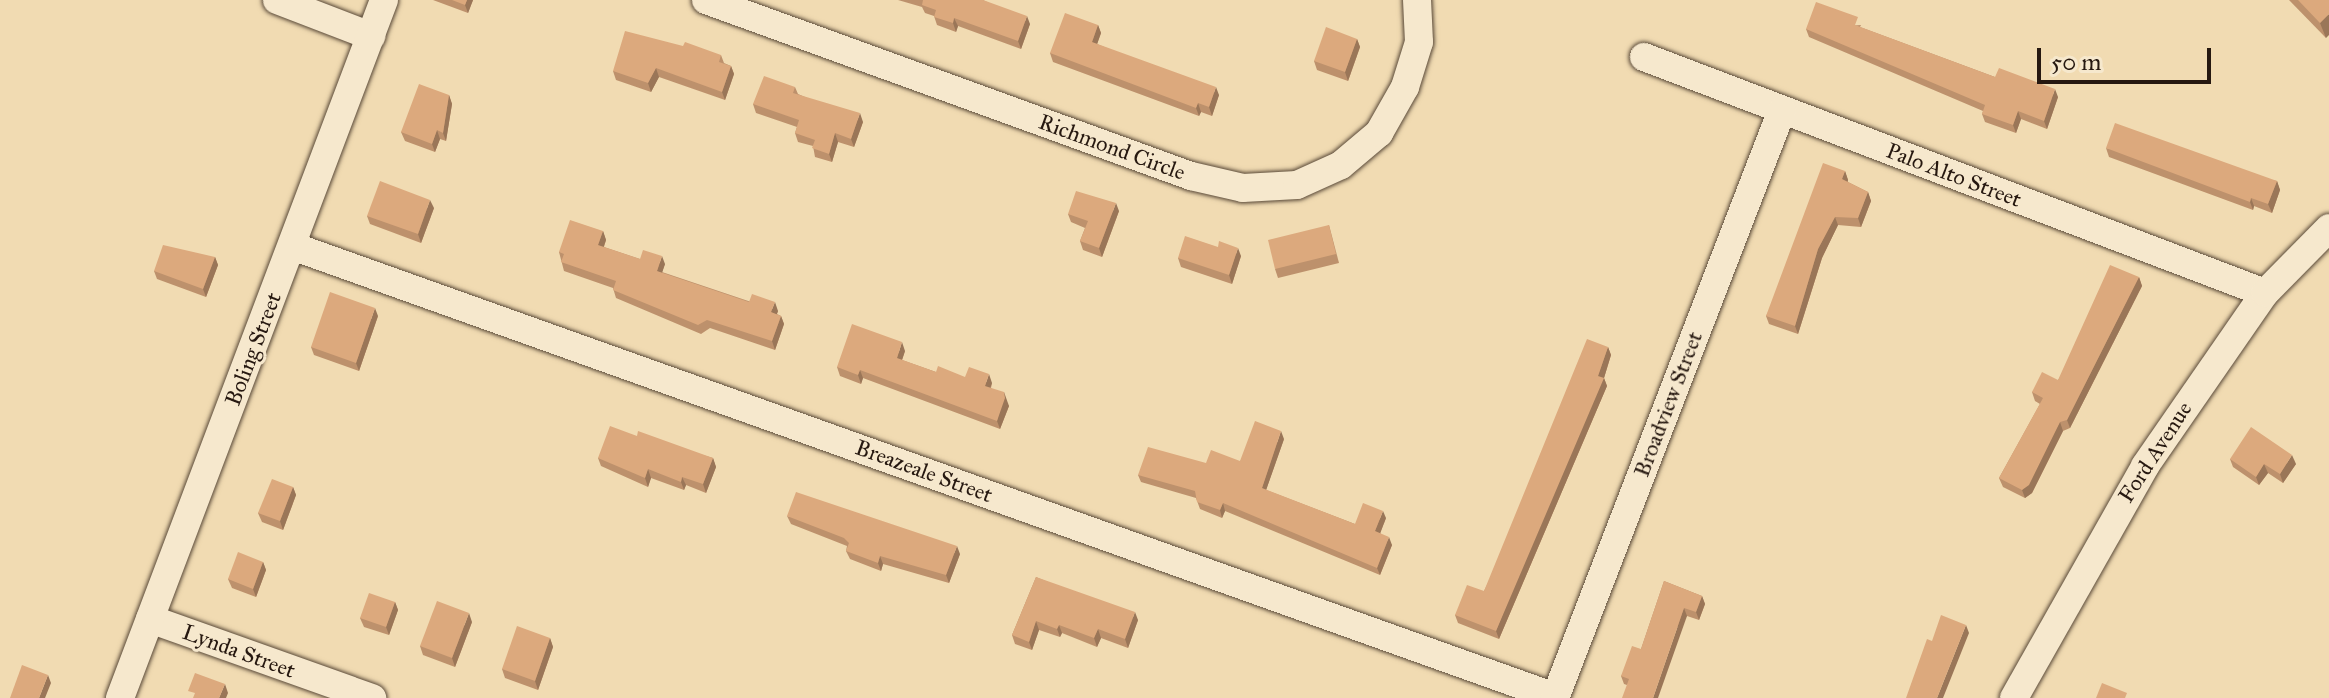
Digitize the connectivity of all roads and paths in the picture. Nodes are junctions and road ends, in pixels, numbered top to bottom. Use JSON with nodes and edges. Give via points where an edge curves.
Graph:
{"nodes":[{"id":1,"x":277,"y":0,"type":"edge"},
{"id":2,"x":384,"y":0,"type":"edge"},
{"id":3,"x":706,"y":0,"type":"edge"},
{"id":4,"x":1417,"y":0,"type":"edge"},
{"id":5,"x":371,"y":36,"type":"junction"},
{"id":6,"x":1644,"y":57,"type":"dead end"},
{"id":7,"x":1782,"y":110,"type":"junction"},
{"id":8,"x":2329,"y":228,"type":"edge"},
{"id":9,"x":292,"y":246,"type":"junction"},
{"id":10,"x":2265,"y":293,"type":"junction"},
{"id":11,"x":150,"y":619,"type":"junction"},
{"id":12,"x":120,"y":698,"type":"edge"},
{"id":13,"x":372,"y":698,"type":"edge"},
{"id":14,"x":1555,"y":698,"type":"edge"},
{"id":15,"x":2014,"y":698,"type":"edge"}],
"edges":[{"from":1,"to":5,"type":"street"},
{"from":2,"to":5,"type":"street","name":"Boling Street"},
{"from":3,"to":4,"type":"street","name":"Richmond Circle","via":[[1191,176],[1243,188],[1297,185],[1341,165],[1379,133],[1405,87],[1419,42]]},
{"from":5,"to":9,"type":"street","name":"Boling Street"},
{"from":6,"to":7,"type":"street","name":"Palo Alto Street"},
{"from":7,"to":10,"type":"street","name":"Palo Alto Street"},
{"from":7,"to":14,"type":"street","name":"Broadview Street"},
{"from":8,"to":10,"type":"street","name":"Ford Avenue"},
{"from":9,"to":11,"type":"street","name":"Boling Street"},
{"from":9,"to":14,"type":"street","name":"Breazeale Street"},
{"from":10,"to":15,"type":"street","name":"Ford Avenue","via":[[2125,497]]},
{"from":11,"to":12,"type":"street","name":"Boling Street"},
{"from":11,"to":13,"type":"street","name":"Lynda Street"}]}
